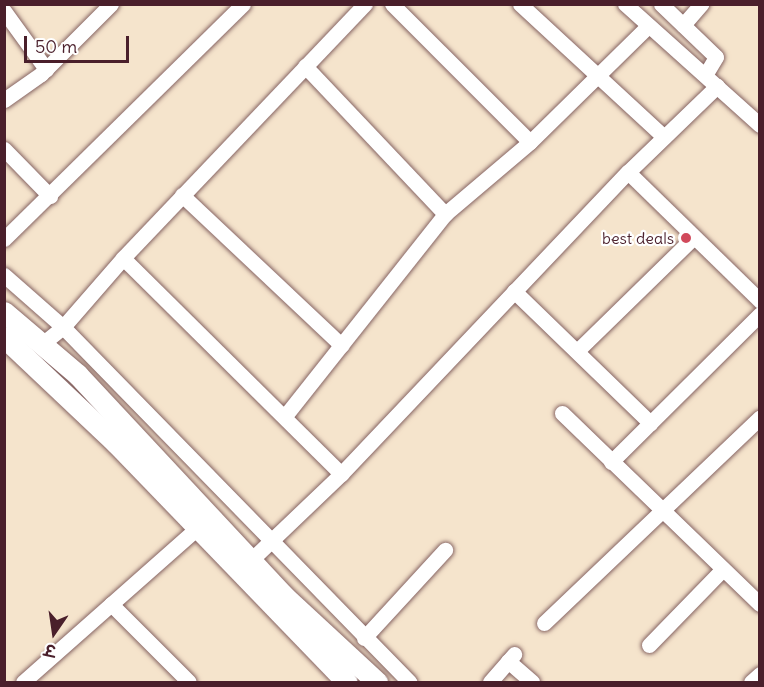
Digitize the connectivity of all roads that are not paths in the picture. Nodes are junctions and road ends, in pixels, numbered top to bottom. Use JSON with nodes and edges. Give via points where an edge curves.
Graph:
{"nodes":[{"id":1,"x":111,"y":4,"type":"edge"},
{"id":2,"x":243,"y":4,"type":"edge"},
{"id":3,"x":365,"y":4,"type":"edge"},
{"id":4,"x":392,"y":4,"type":"edge"},
{"id":5,"x":520,"y":4,"type":"edge"},
{"id":6,"x":625,"y":4,"type":"edge"},
{"id":7,"x":661,"y":4,"type":"edge"},
{"id":8,"x":701,"y":4,"type":"edge"},
{"id":9,"x":4,"y":11,"type":"edge"},
{"id":10,"x":683,"y":25,"type":"junction"},
{"id":11,"x":648,"y":27,"type":"junction"},
{"id":12,"x":305,"y":66,"type":"junction"},
{"id":13,"x":46,"y":69,"type":"junction"},
{"id":14,"x":705,"y":75,"type":"junction"},
{"id":15,"x":597,"y":79,"type":"junction"},
{"id":16,"x":717,"y":86,"type":"junction"},
{"id":17,"x":4,"y":100,"type":"edge"},
{"id":18,"x":759,"y":125,"type":"edge"},
{"id":19,"x":664,"y":137,"type":"junction"},
{"id":20,"x":530,"y":142,"type":"junction"},
{"id":21,"x":4,"y":149,"type":"edge"},
{"id":22,"x":628,"y":172,"type":"junction"},
{"id":23,"x":182,"y":195,"type":"junction"},
{"id":24,"x":50,"y":196,"type":"junction"},
{"id":25,"x":445,"y":214,"type":"junction"},
{"id":26,"x":694,"y":237,"type":"junction"},
{"id":27,"x":4,"y":239,"type":"edge"},
{"id":28,"x":123,"y":258,"type":"junction"},
{"id":29,"x":4,"y":275,"type":"edge"},
{"id":30,"x":514,"y":291,"type":"junction"},
{"id":31,"x":759,"y":302,"type":"edge"},
{"id":32,"x":4,"y":312,"type":"edge"},
{"id":33,"x":759,"y":314,"type":"edge"},
{"id":34,"x":63,"y":327,"type":"junction"},
{"id":35,"x":4,"y":337,"type":"edge"},
{"id":36,"x":42,"y":344,"type":"junction"},
{"id":37,"x":341,"y":345,"type":"junction"},
{"id":38,"x":576,"y":351,"type":"junction"},
{"id":39,"x":562,"y":413,"type":"dead end"},
{"id":40,"x":285,"y":416,"type":"junction"},
{"id":41,"x":759,"y":417,"type":"edge"},
{"id":42,"x":651,"y":423,"type":"junction"},
{"id":43,"x":611,"y":462,"type":"junction"},
{"id":44,"x":341,"y":474,"type":"junction"},
{"id":45,"x":663,"y":512,"type":"junction"},
{"id":46,"x":197,"y":528,"type":"junction"},
{"id":47,"x":269,"y":543,"type":"junction"},
{"id":48,"x":445,"y":550,"type":"dead end"},
{"id":49,"x":251,"y":560,"type":"junction"},
{"id":50,"x":723,"y":569,"type":"junction"},
{"id":51,"x":111,"y":604,"type":"junction"},
{"id":52,"x":759,"y":604,"type":"edge"},
{"id":53,"x":544,"y":623,"type":"dead end"},
{"id":54,"x":364,"y":638,"type":"junction"},
{"id":55,"x":649,"y":645,"type":"dead end"},
{"id":56,"x":759,"y":674,"type":"edge"},
{"id":57,"x":340,"y":680,"type":"edge"},
{"id":58,"x":29,"y":681,"type":"edge"},
{"id":59,"x":189,"y":682,"type":"edge"},
{"id":60,"x":377,"y":682,"type":"edge"},
{"id":61,"x":409,"y":682,"type":"edge"},
{"id":62,"x":490,"y":682,"type":"edge"},
{"id":63,"x":532,"y":682,"type":"edge"},
{"id":64,"x":751,"y":682,"type":"edge"}],
"edges":[{"from":1,"to":13,"type":"street"},
{"from":2,"to":24,"type":"street"},
{"from":3,"to":12,"type":"street"},
{"from":4,"to":20,"type":"street"},
{"from":5,"to":15,"type":"street"},
{"from":6,"to":11,"type":"street"},
{"from":7,"to":10,"type":"street"},
{"from":8,"to":10,"type":"street"},
{"from":9,"to":13,"type":"street"},
{"from":10,"to":14,"type":"street","via":[[716,57]]},
{"from":11,"to":14,"type":"street"},
{"from":11,"to":15,"type":"street"},
{"from":12,"to":23,"type":"street"},
{"from":12,"to":25,"type":"street"},
{"from":13,"to":17,"type":"street"},
{"from":14,"to":16,"type":"street"},
{"from":15,"to":19,"type":"street"},
{"from":15,"to":20,"type":"street"},
{"from":16,"to":18,"type":"street"},
{"from":16,"to":19,"type":"street"},
{"from":19,"to":22,"type":"street"},
{"from":20,"to":25,"type":"street"},
{"from":21,"to":24,"type":"street"},
{"from":22,"to":26,"type":"street"},
{"from":22,"to":30,"type":"street"},
{"from":23,"to":28,"type":"street"},
{"from":23,"to":37,"type":"street"},
{"from":24,"to":27,"type":"street"},
{"from":25,"to":37,"type":"street"},
{"from":26,"to":31,"type":"street"},
{"from":26,"to":38,"type":"street"},
{"from":28,"to":34,"type":"street"},
{"from":28,"to":40,"type":"street"},
{"from":29,"to":34,"type":"street"},
{"from":30,"to":38,"type":"street"},
{"from":30,"to":44,"type":"street"},
{"from":32,"to":36,"type":"street"},
{"from":33,"to":42,"type":"street"},
{"from":34,"to":36,"type":"street"},
{"from":34,"to":47,"type":"street"},
{"from":35,"to":46,"type":"street"},
{"from":36,"to":49,"type":"street","via":[[78,375]]},
{"from":37,"to":40,"type":"street"},
{"from":38,"to":42,"type":"street"},
{"from":39,"to":43,"type":"street"},
{"from":40,"to":44,"type":"street"},
{"from":41,"to":45,"type":"street"},
{"from":42,"to":43,"type":"street"},
{"from":43,"to":45,"type":"street"},
{"from":44,"to":47,"type":"street"},
{"from":45,"to":50,"type":"street"},
{"from":45,"to":53,"type":"street"},
{"from":46,"to":51,"type":"street"},
{"from":46,"to":57,"type":"street"},
{"from":47,"to":49,"type":"street"},
{"from":47,"to":54,"type":"street"},
{"from":48,"to":54,"type":"street"},
{"from":49,"to":60,"type":"street"},
{"from":50,"to":52,"type":"street"},
{"from":50,"to":55,"type":"street"},
{"from":51,"to":58,"type":"street"},
{"from":51,"to":59,"type":"street"},
{"from":54,"to":61,"type":"street"},
{"from":56,"to":64,"type":"street"},
{"from":62,"to":63,"type":"street","via":[[511,658]]}]}
